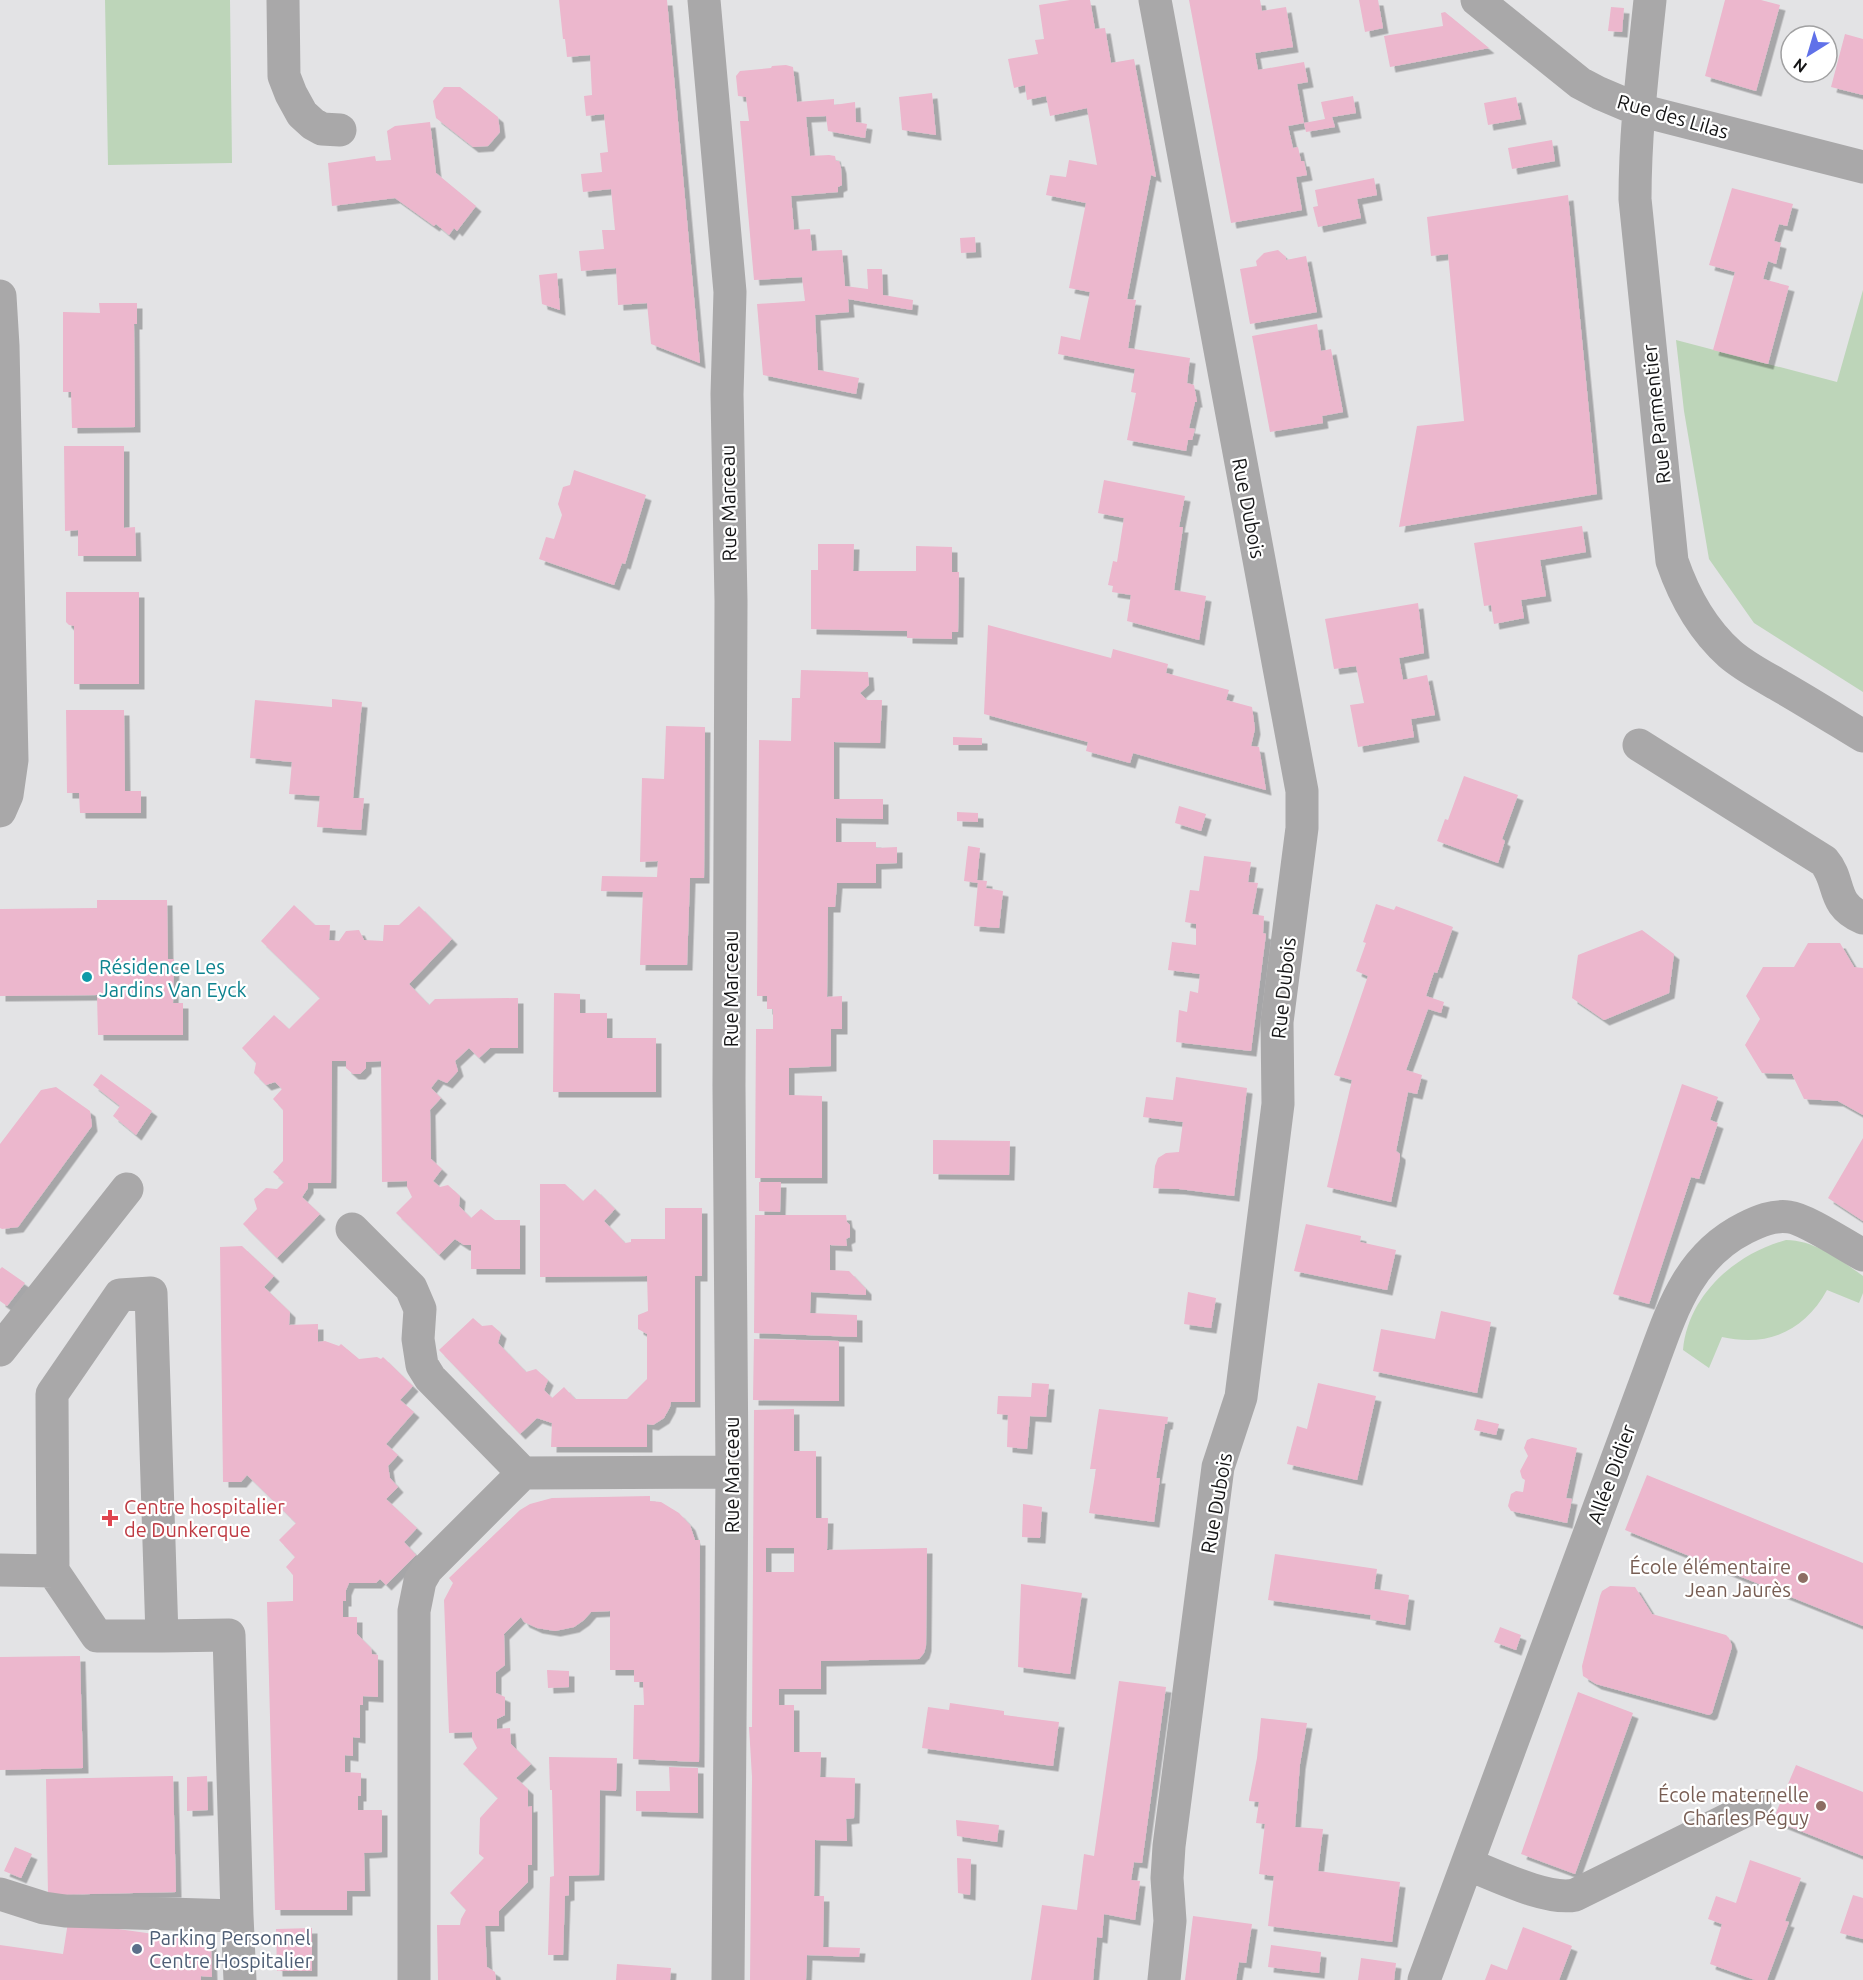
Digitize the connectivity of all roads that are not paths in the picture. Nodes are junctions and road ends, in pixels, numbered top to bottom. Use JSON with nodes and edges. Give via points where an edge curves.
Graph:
{"nodes":[{"id":1,"x":283,"y":0,"type":"edge"},
{"id":2,"x":704,"y":0,"type":"edge"},
{"id":3,"x":1155,"y":0,"type":"edge"},
{"id":4,"x":1476,"y":0,"type":"edge"},
{"id":5,"x":1650,"y":0,"type":"edge"},
{"id":6,"x":1639,"y":110,"type":"junction"},
{"id":7,"x":340,"y":130,"type":"dead end"},
{"id":8,"x":1863,"y":167,"type":"edge"},
{"id":9,"x":0,"y":296,"type":"edge"},
{"id":10,"x":1863,"y":736,"type":"edge"},
{"id":11,"x":1639,"y":745,"type":"dead end"},
{"id":12,"x":0,"y":811,"type":"edge"},
{"id":13,"x":1863,"y":918,"type":"edge"},
{"id":14,"x":127,"y":1189,"type":"dead end"},
{"id":15,"x":352,"y":1229,"type":"dead end"},
{"id":16,"x":1863,"y":1255,"type":"edge"},
{"id":17,"x":0,"y":1350,"type":"edge"},
{"id":18,"x":732,"y":1472,"type":"junction"},
{"id":19,"x":523,"y":1473,"type":"junction"},
{"id":20,"x":0,"y":1570,"type":"edge"},
{"id":21,"x":53,"y":1571,"type":"junction"},
{"id":22,"x":162,"y":1636,"type":"junction"},
{"id":23,"x":1755,"y":1806,"type":"dead end"},
{"id":24,"x":1467,"y":1864,"type":"junction"},
{"id":25,"x":0,"y":1894,"type":"edge"},
{"id":26,"x":237,"y":1916,"type":"junction"},
{"id":27,"x":240,"y":1980,"type":"edge"},
{"id":28,"x":414,"y":1980,"type":"edge"},
{"id":29,"x":728,"y":1980,"type":"edge"},
{"id":30,"x":1164,"y":1980,"type":"edge"},
{"id":31,"x":1424,"y":1980,"type":"edge"}],
"edges":[{"from":1,"to":7,"type":"street","via":[[284,76],[291,94],[313,124]]},
{"from":2,"to":18,"type":"street","name":"Rue Marceau","via":[[730,291],[727,405],[731,601]]},
{"from":3,"to":30,"type":"street","name":"Rue Dubois","via":[[1302,791],[1302,828],[1277,1022],[1278,1104],[1241,1397],[1218,1467],[1169,1846],[1170,1921]]},
{"from":4,"to":6,"type":"street","name":"Rue des Lilas","via":[[1580,83]]},
{"from":5,"to":6,"type":"street","name":"Rue Parmentier"},
{"from":6,"to":8,"type":"street","name":"Rue des Lilas"},
{"from":6,"to":10,"type":"street","name":"Rue Parmentier","via":[[1635,199],[1669,543],[1679,583],[1702,622],[1730,653]]},
{"from":9,"to":12,"type":"street","via":[[12,760],[7,795]]},
{"from":11,"to":13,"type":"street","via":[[1824,861],[1834,874],[1839,897]]},
{"from":14,"to":17,"type":"street"},
{"from":15,"to":19,"type":"street","via":[[411,1288],[420,1309],[418,1339],[422,1365],[430,1378]]},
{"from":16,"to":24,"type":"street","name":"Allée Didier","via":[[1792,1217],[1778,1216],[1760,1220],[1716,1246],[1686,1282]]},
{"from":18,"to":19,"type":"street"},
{"from":18,"to":29,"type":"street","name":"Rue Marceau"},
{"from":19,"to":28,"type":"street","via":[[436,1559],[420,1581],[416,1596]]},
{"from":20,"to":21,"type":"street"},
{"from":21,"to":22,"type":"street","via":[[97,1636]]},
{"from":21,"to":22,"type":"street","via":[[52,1394],[120,1295],[152,1293]]},
{"from":22,"to":26,"type":"street","via":[[229,1635]]},
{"from":23,"to":24,"type":"street","via":[[1575,1895],[1549,1895]]},
{"from":24,"to":31,"type":"street","name":"Allée Didier"},
{"from":25,"to":26,"type":"street","via":[[65,1911]]},
{"from":26,"to":27,"type":"street"}]}
